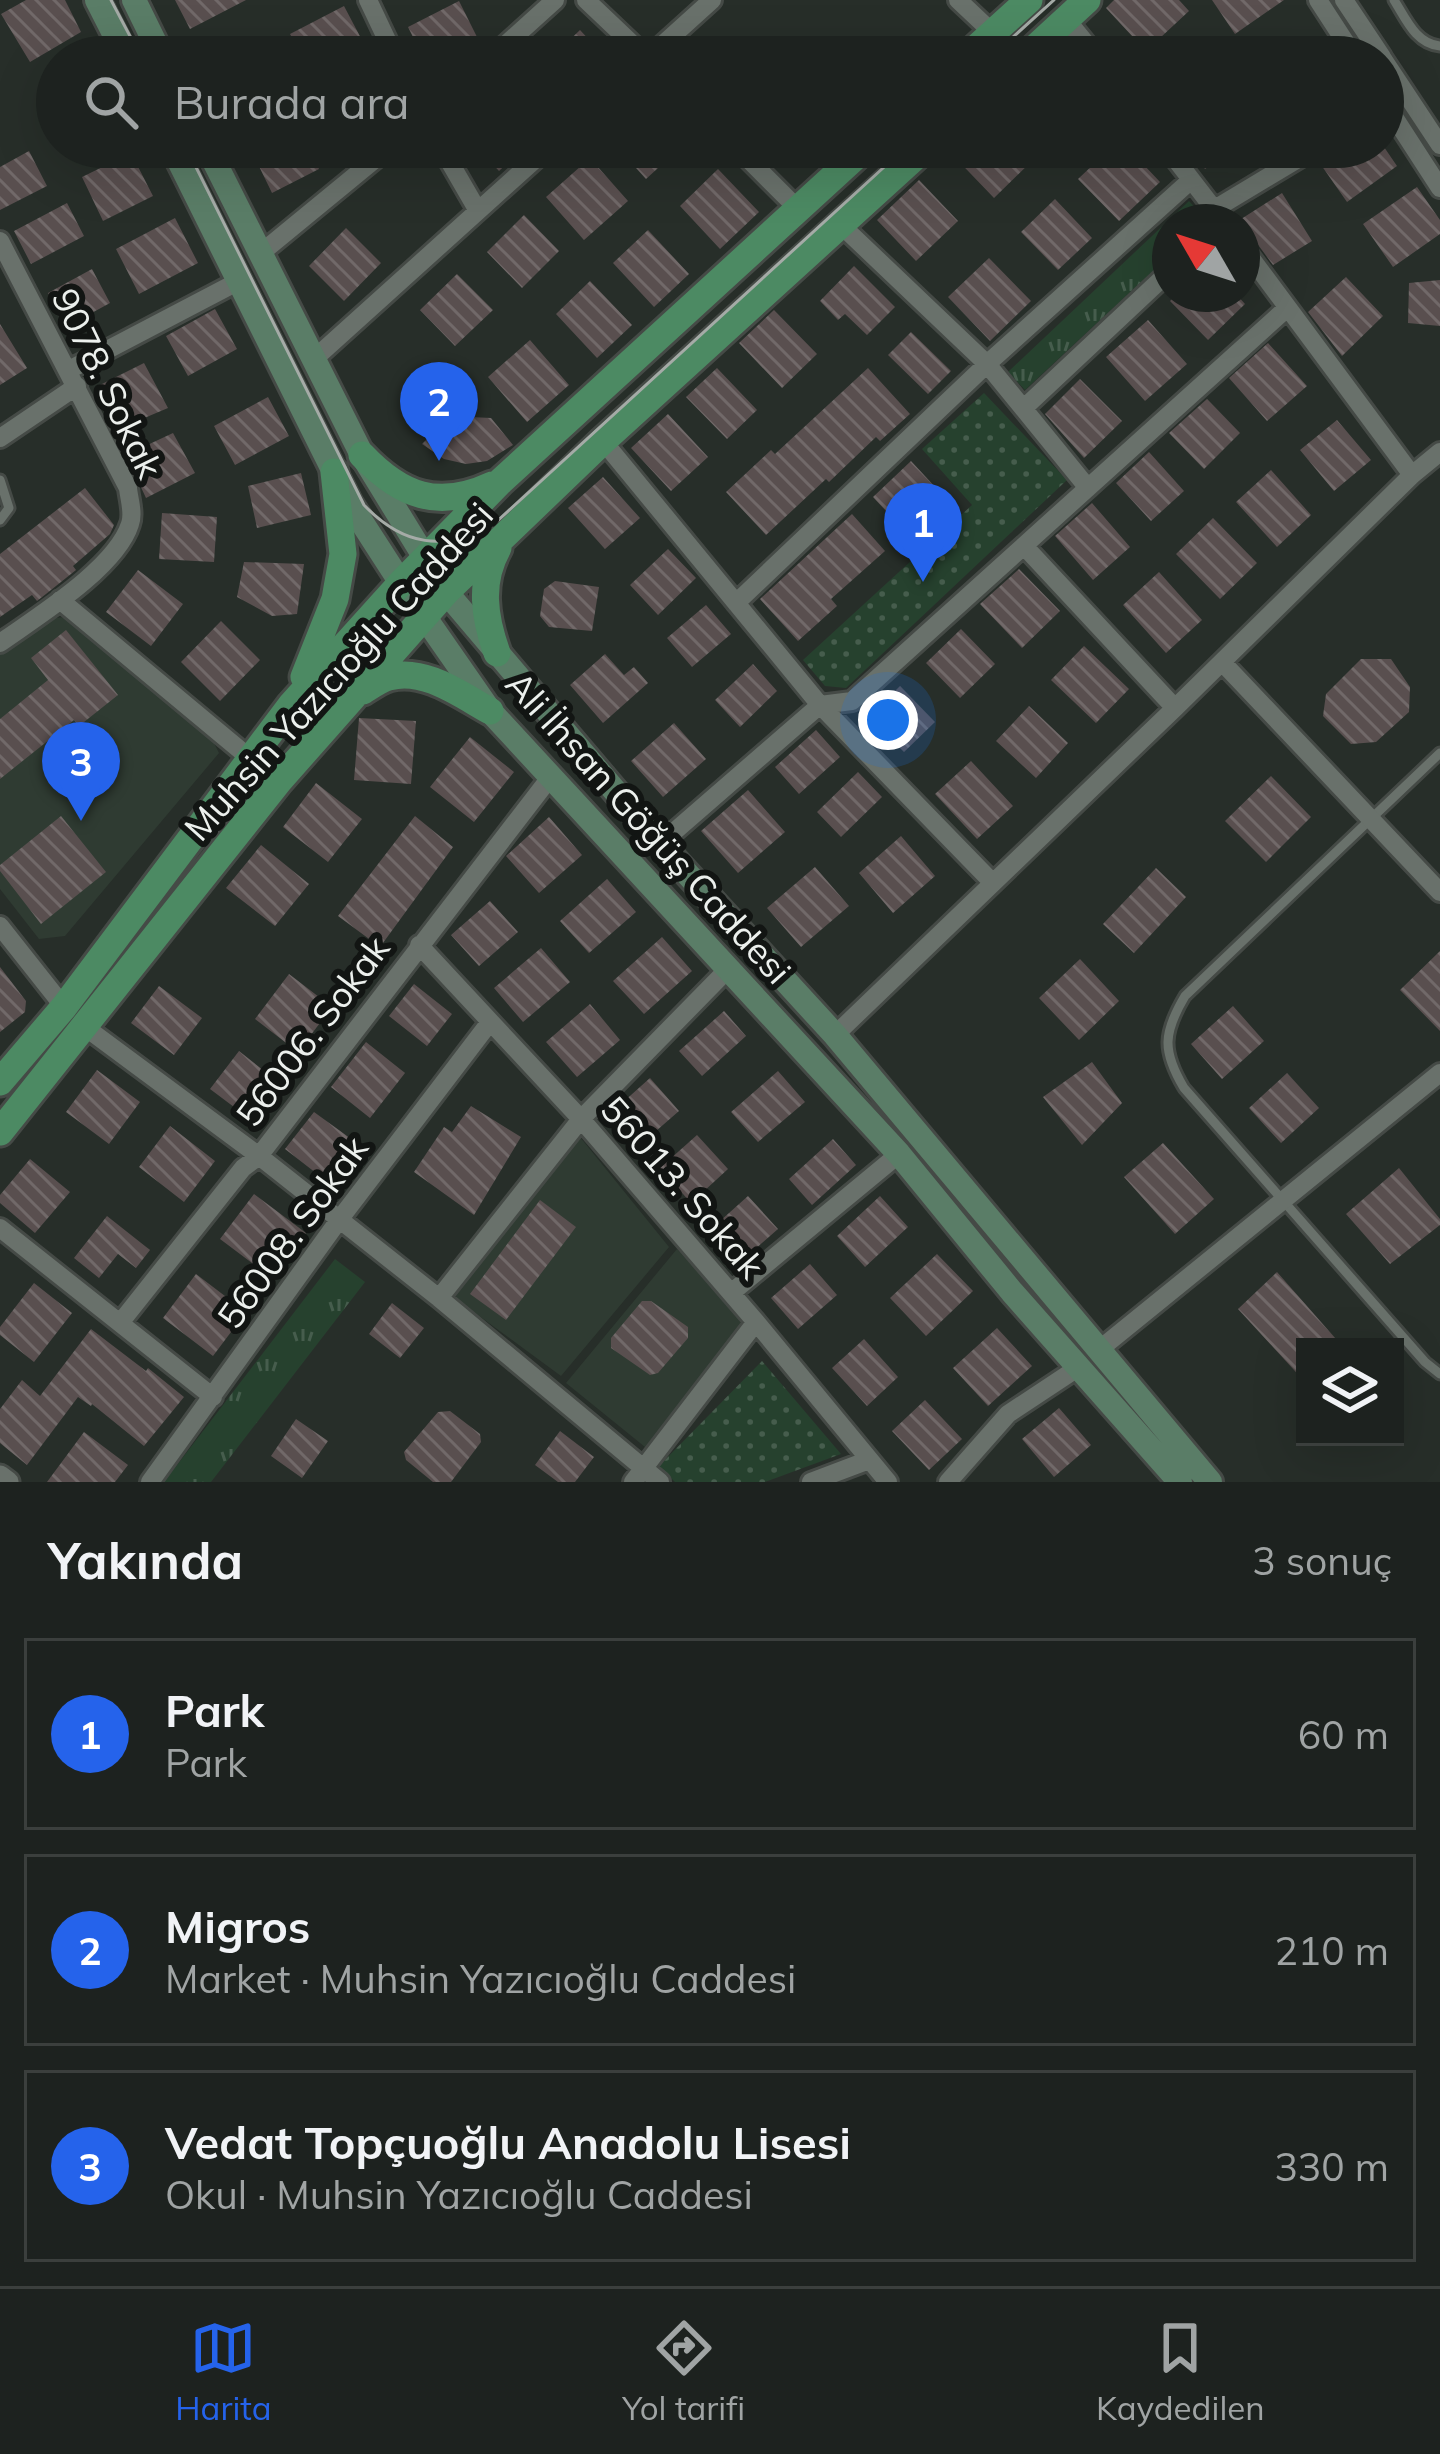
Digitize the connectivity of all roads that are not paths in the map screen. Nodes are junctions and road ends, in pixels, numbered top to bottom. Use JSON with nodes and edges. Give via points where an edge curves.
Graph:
{"nodes":[{"id":1,"x":97,"y":0,"type":"edge"},
{"id":2,"x":134,"y":0,"type":"edge"},
{"id":3,"x":368,"y":0,"type":"edge"},
{"id":4,"x":555,"y":0,"type":"edge"},
{"id":5,"x":586,"y":0,"type":"edge"},
{"id":6,"x":712,"y":0,"type":"edge"},
{"id":7,"x":958,"y":0,"type":"edge"},
{"id":8,"x":1030,"y":0,"type":"edge"},
{"id":9,"x":1318,"y":0,"type":"edge"},
{"id":10,"x":1344,"y":0,"type":"edge"},
{"id":11,"x":1394,"y":0,"type":"edge"},
{"id":12,"x":1077,"y":10,"type":"edge"},
{"id":13,"x":993,"y":33,"type":"junction"},
{"id":14,"x":115,"y":36,"type":"edge"},
{"id":15,"x":152,"y":36,"type":"edge"},
{"id":16,"x":385,"y":36,"type":"edge"},
{"id":17,"x":515,"y":36,"type":"edge"},
{"id":18,"x":625,"y":36,"type":"edge"},
{"id":19,"x":672,"y":36,"type":"edge"},
{"id":20,"x":990,"y":36,"type":"edge"},
{"id":21,"x":1048,"y":36,"type":"edge"},
{"id":22,"x":1341,"y":36,"type":"edge"},
{"id":23,"x":1368,"y":36,"type":"edge"},
{"id":24,"x":1440,"y":46,"type":"edge"},
{"id":25,"x":1404,"y":84,"type":"edge"},
{"id":26,"x":1432,"y":116,"type":"edge"},
{"id":27,"x":1404,"y":135,"type":"edge"},
{"id":28,"x":1440,"y":146,"type":"edge"},
{"id":29,"x":182,"y":168,"type":"edge"},
{"id":30,"x":218,"y":168,"type":"edge"},
{"id":31,"x":364,"y":168,"type":"edge"},
{"id":32,"x":453,"y":168,"type":"edge"},
{"id":33,"x":526,"y":168,"type":"edge"},
{"id":34,"x":757,"y":168,"type":"edge"},
{"id":35,"x":843,"y":168,"type":"edge"},
{"id":36,"x":903,"y":168,"type":"edge"},
{"id":37,"x":1182,"y":168,"type":"edge"},
{"id":38,"x":1290,"y":168,"type":"edge"},
{"id":39,"x":1191,"y":180,"type":"junction"},
{"id":40,"x":1440,"y":188,"type":"edge"},
{"id":41,"x":1209,"y":204,"type":"edge"},
{"id":42,"x":1241,"y":204,"type":"edge"},
{"id":43,"x":798,"y":209,"type":"junction"},
{"id":44,"x":478,"y":211,"type":"junction"},
{"id":45,"x":841,"y":225,"type":"junction"},
{"id":46,"x":0,"y":241,"type":"edge"},
{"id":47,"x":261,"y":253,"type":"junction"},
{"id":48,"x":1260,"y":271,"type":"edge"},
{"id":49,"x":239,"y":281,"type":"junction"},
{"id":50,"x":1152,"y":288,"type":"edge"},
{"id":51,"x":1286,"y":308,"type":"junction"},
{"id":52,"x":314,"y":359,"type":"junction"},
{"id":53,"x":987,"y":364,"type":"junction"},
{"id":54,"x":73,"y":378,"type":"junction"},
{"id":55,"x":1024,"y":407,"type":"junction"},
{"id":56,"x":0,"y":438,"type":"edge"},
{"id":57,"x":602,"y":440,"type":"junction"},
{"id":58,"x":1440,"y":452,"type":"edge"},
{"id":59,"x":362,"y":455,"type":"junction"},
{"id":60,"x":334,"y":472,"type":"junction"},
{"id":61,"x":1412,"y":476,"type":"junction"},
{"id":62,"x":0,"y":480,"type":"edge"},
{"id":63,"x":501,"y":481,"type":"junction"},
{"id":64,"x":1088,"y":488,"type":"junction"},
{"id":65,"x":0,"y":520,"type":"edge"},
{"id":66,"x":507,"y":532,"type":"junction"},
{"id":67,"x":1025,"y":547,"type":"junction"},
{"id":68,"x":424,"y":559,"type":"junction"},
{"id":69,"x":401,"y":583,"type":"junction"},
{"id":70,"x":446,"y":592,"type":"junction"},
{"id":71,"x":61,"y":600,"type":"junction"},
{"id":72,"x":736,"y":603,"type":"junction"},
{"id":73,"x":425,"y":617,"type":"junction"},
{"id":74,"x":0,"y":643,"type":"edge"},
{"id":75,"x":497,"y":653,"type":"junction"},
{"id":76,"x":1222,"y":662,"type":"junction"},
{"id":77,"x":355,"y":696,"type":"junction"},
{"id":78,"x":291,"y":705,"type":"junction"},
{"id":79,"x":820,"y":705,"type":"junction"},
{"id":80,"x":1175,"y":708,"type":"junction"},
{"id":81,"x":490,"y":711,"type":"junction"},
{"id":82,"x":1440,"y":753,"type":"edge"},
{"id":83,"x":252,"y":760,"type":"junction"},
{"id":84,"x":552,"y":775,"type":"junction"},
{"id":85,"x":1369,"y":818,"type":"junction"},
{"id":86,"x":660,"y":844,"type":"junction"},
{"id":87,"x":993,"y":883,"type":"junction"},
{"id":88,"x":1440,"y":892,"type":"edge"},
{"id":89,"x":0,"y":926,"type":"edge"},
{"id":90,"x":419,"y":945,"type":"junction"},
{"id":91,"x":728,"y":969,"type":"junction"},
{"id":92,"x":64,"y":1006,"type":"junction"},
{"id":93,"x":490,"y":1022,"type":"junction"},
{"id":94,"x":85,"y":1027,"type":"junction"},
{"id":95,"x":835,"y":1035,"type":"junction"},
{"id":96,"x":1440,"y":1073,"type":"edge"},
{"id":97,"x":0,"y":1082,"type":"edge"},
{"id":98,"x":581,"y":1119,"type":"junction"},
{"id":99,"x":0,"y":1132,"type":"edge"},
{"id":100,"x":898,"y":1154,"type":"junction"},
{"id":101,"x":259,"y":1156,"type":"junction"},
{"id":102,"x":1282,"y":1202,"type":"junction"},
{"id":103,"x":339,"y":1220,"type":"junction"},
{"id":104,"x":0,"y":1228,"type":"edge"},
{"id":105,"x":731,"y":1293,"type":"junction"},
{"id":106,"x":439,"y":1298,"type":"junction"},
{"id":107,"x":756,"y":1322,"type":"junction"},
{"id":108,"x":120,"y":1323,"type":"junction"},
{"id":109,"x":1100,"y":1349,"type":"junction"},
{"id":110,"x":1079,"y":1367,"type":"junction"},
{"id":111,"x":1440,"y":1374,"type":"edge"},
{"id":112,"x":213,"y":1397,"type":"junction"},
{"id":113,"x":869,"y":1460,"type":"junction"},
{"id":114,"x":639,"y":1474,"type":"edge"},
{"id":115,"x":0,"y":1476,"type":"edge"},
{"id":116,"x":8,"y":1482,"type":"edge"},
{"id":117,"x":150,"y":1482,"type":"edge"},
{"id":118,"x":660,"y":1482,"type":"edge"},
{"id":119,"x":811,"y":1482,"type":"edge"},
{"id":120,"x":888,"y":1482,"type":"edge"},
{"id":121,"x":948,"y":1482,"type":"edge"},
{"id":122,"x":1180,"y":1482,"type":"edge"},
{"id":123,"x":1210,"y":1482,"type":"edge"}],
"edges":[{"from":1,"to":14,"type":"main road"},
{"from":2,"to":15,"type":"main road"},
{"from":3,"to":16,"type":"street"},
{"from":4,"to":17,"type":"street"},
{"from":5,"to":18,"type":"street"},
{"from":6,"to":19,"type":"street"},
{"from":7,"to":13,"type":"street"},
{"from":8,"to":13,"type":"main road"},
{"from":9,"to":22,"type":"street"},
{"from":10,"to":23,"type":"street"},
{"from":11,"to":24,"type":"lane","via":[[1414,33]]},
{"from":12,"to":21,"type":"main road"},
{"from":13,"to":20,"type":"main road"},
{"from":25,"to":26,"type":"street"},
{"from":26,"to":28,"type":"street"},
{"from":27,"to":40,"type":"street"},
{"from":29,"to":49,"type":"main road","name":"Ali İhsan Göğüş Caddesi"},
{"from":30,"to":47,"type":"main road","name":"Ali İhsan Göğüş Caddesi"},
{"from":31,"to":47,"type":"street"},
{"from":32,"to":44,"type":"street"},
{"from":33,"to":44,"type":"street"},
{"from":34,"to":43,"type":"street"},
{"from":35,"to":43,"type":"main road","name":"Muhsin Yazıcıoğlu Caddesi"},
{"from":36,"to":45,"type":"main road","name":"Muhsin Yazıcıoğlu Caddesi"},
{"from":37,"to":39,"type":"street"},
{"from":38,"to":42,"type":"street"},
{"from":39,"to":41,"type":"street"},
{"from":39,"to":53,"type":"street"},
{"from":43,"to":63,"type":"main road","name":"Muhsin Yazıcıoğlu Caddesi"},
{"from":44,"to":52,"type":"street"},
{"from":45,"to":53,"type":"street"},
{"from":45,"to":57,"type":"main road","name":"Muhsin Yazıcıoğlu Caddesi"},
{"from":46,"to":54,"type":"street","name":"9078. Sokak"},
{"from":47,"to":52,"type":"main road","name":"Ali İhsan Göğüş Caddesi"},
{"from":48,"to":51,"type":"street"},
{"from":49,"to":54,"type":"street"},
{"from":49,"to":60,"type":"main road","name":"Ali İhsan Göğüş Caddesi"},
{"from":50,"to":55,"type":"street"},
{"from":51,"to":61,"type":"street"},
{"from":51,"to":64,"type":"street"},
{"from":52,"to":59,"type":"main road","name":"Ali İhsan Göğüş Caddesi"},
{"from":53,"to":55,"type":"street"},
{"from":53,"to":72,"type":"street"},
{"from":54,"to":56,"type":"street"},
{"from":54,"to":71,"type":"street","name":"9078. Sokak","via":[[128,488],[132,520],[118,550]]},
{"from":55,"to":64,"type":"street"},
{"from":57,"to":66,"type":"main road","name":"Muhsin Yazıcıoğlu Caddesi"},
{"from":57,"to":72,"type":"street"},
{"from":58,"to":61,"type":"street"},
{"from":59,"to":63,"type":"main road","via":[[383,478],[442,498]]},
{"from":59,"to":68,"type":"main road","name":"Ali İhsan Göğüş Caddesi"},
{"from":60,"to":69,"type":"main road","name":"Ali İhsan Göğüş Caddesi"},
{"from":60,"to":78,"type":"main road","via":[[343,554],[335,599]]},
{"from":61,"to":76,"type":"street"},
{"from":62,"to":65,"type":"lane","via":[[9,508]]},
{"from":63,"to":68,"type":"main road","name":"Muhsin Yazıcıoğlu Caddesi"},
{"from":64,"to":67,"type":"street"},
{"from":66,"to":70,"type":"main road","name":"Muhsin Yazıcıoğlu Caddesi"},
{"from":66,"to":75,"type":"main road","via":[[484,591]]},
{"from":67,"to":79,"type":"street","via":[[852,700]]},
{"from":67,"to":80,"type":"street"},
{"from":68,"to":69,"type":"main road","name":"Muhsin Yazıcıoğlu Caddesi"},
{"from":68,"to":70,"type":"main road","name":"Ali İhsan Göğüş Caddesi"},
{"from":69,"to":73,"type":"main road","name":"Ali İhsan Göğüş Caddesi"},
{"from":69,"to":78,"type":"main road","name":"Muhsin Yazıcıoğlu Caddesi"},
{"from":70,"to":73,"type":"main road","name":"Muhsin Yazıcıoğlu Caddesi"},
{"from":70,"to":75,"type":"main road","name":"Ali İhsan Göğüş Caddesi"},
{"from":71,"to":74,"type":"street","name":"9078. Sokak"},
{"from":71,"to":83,"type":"street"},
{"from":72,"to":79,"type":"street"},
{"from":73,"to":77,"type":"main road","name":"Muhsin Yazıcıoğlu Caddesi"},
{"from":73,"to":81,"type":"main road","name":"Ali İhsan Göğüş Caddesi"},
{"from":75,"to":86,"type":"main road","name":"Ali İhsan Göğüş Caddesi"},
{"from":76,"to":80,"type":"street"},
{"from":76,"to":85,"type":"street"},
{"from":77,"to":81,"type":"main road","via":[[389,676],[417,675]]},
{"from":77,"to":94,"type":"main road","name":"Muhsin Yazıcıoğlu Caddesi"},
{"from":78,"to":83,"type":"main road","name":"Muhsin Yazıcıoğlu Caddesi"},
{"from":79,"to":86,"type":"street"},
{"from":79,"to":87,"type":"street"},
{"from":80,"to":87,"type":"street"},
{"from":81,"to":84,"type":"main road","name":"Ali İhsan Göğüş Caddesi"},
{"from":82,"to":85,"type":"lane"},
{"from":83,"to":92,"type":"main road","name":"Muhsin Yazıcıoğlu Caddesi"},
{"from":84,"to":90,"type":"street","name":"56006. Sokak"},
{"from":84,"to":91,"type":"main road","name":"Ali İhsan Göğüş Caddesi"},
{"from":85,"to":88,"type":"street"},
{"from":85,"to":102,"type":"lane","via":[[1193,987],[1170,1021],[1166,1043],[1184,1088]]},
{"from":86,"to":95,"type":"main road","name":"Ali İhsan Göğüş Caddesi"},
{"from":87,"to":95,"type":"street"},
{"from":89,"to":92,"type":"street"},
{"from":90,"to":93,"type":"street","name":"56013. Sokak"},
{"from":90,"to":101,"type":"street","name":"56006. Sokak"},
{"from":91,"to":98,"type":"street"},
{"from":91,"to":100,"type":"main road","name":"Ali İhsan Göğüş Caddesi"},
{"from":92,"to":97,"type":"main road","name":"Muhsin Yazıcıoğlu Caddesi"},
{"from":93,"to":98,"type":"street","name":"56013. Sokak"},
{"from":93,"to":103,"type":"street","name":"56008. Sokak"},
{"from":94,"to":99,"type":"main road","name":"Muhsin Yazıcıoğlu Caddesi"},
{"from":94,"to":101,"type":"street"},
{"from":95,"to":109,"type":"main road","name":"Ali İhsan Göğüş Caddesi"},
{"from":96,"to":102,"type":"street"},
{"from":98,"to":105,"type":"street","name":"56013. Sokak"},
{"from":98,"to":106,"type":"street"},
{"from":100,"to":105,"type":"street"},
{"from":100,"to":110,"type":"main road","name":"Ali İhsan Göğüş Caddesi"},
{"from":101,"to":103,"type":"street"},
{"from":101,"to":108,"type":"street","name":"56006. Sokak"},
{"from":102,"to":109,"type":"street"},
{"from":102,"to":111,"type":"lane"},
{"from":103,"to":106,"type":"street"},
{"from":103,"to":112,"type":"street","name":"56008. Sokak"},
{"from":104,"to":108,"type":"street"},
{"from":105,"to":107,"type":"street","name":"56013. Sokak"},
{"from":106,"to":114,"type":"street"},
{"from":107,"to":113,"type":"street","name":"56013. Sokak"},
{"from":107,"to":114,"type":"street"},
{"from":108,"to":112,"type":"street"},
{"from":109,"to":123,"type":"main road","name":"Ali İhsan Göğüş Caddesi"},
{"from":110,"to":121,"type":"street","via":[[1008,1414]]},
{"from":110,"to":122,"type":"main road","name":"Ali İhsan Göğüş Caddesi"},
{"from":112,"to":117,"type":"street","name":"56008. Sokak"},
{"from":113,"to":119,"type":"street"},
{"from":113,"to":120,"type":"street","name":"56013. Sokak"},
{"from":114,"to":118,"type":"street"},
{"from":115,"to":116,"type":"street"}]}
